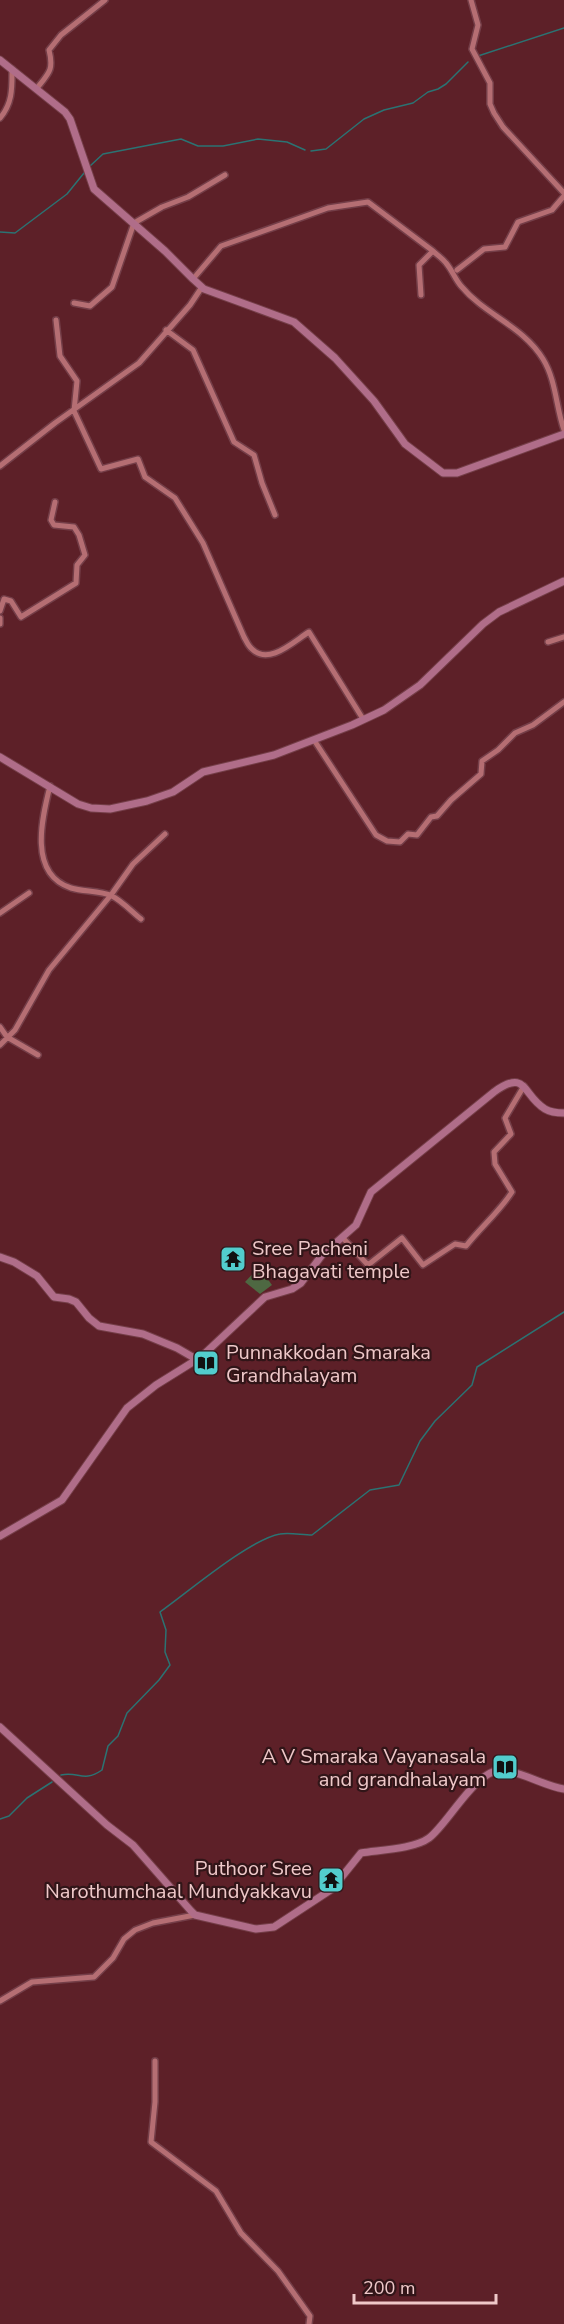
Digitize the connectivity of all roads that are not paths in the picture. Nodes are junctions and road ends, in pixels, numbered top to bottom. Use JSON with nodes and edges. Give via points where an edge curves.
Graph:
{"nodes":[{"id":1,"x":105,"y":0,"type":"edge"},
{"id":2,"x":471,"y":0,"type":"edge"},
{"id":3,"x":0,"y":60,"type":"edge"},
{"id":4,"x":12,"y":69,"type":"junction"},
{"id":5,"x":37,"y":88,"type":"junction"},
{"id":6,"x":0,"y":118,"type":"edge"},
{"id":7,"x":225,"y":176,"type":"dead end"},
{"id":8,"x":564,"y":194,"type":"edge"},
{"id":9,"x":134,"y":223,"type":"junction"},
{"id":10,"x":433,"y":251,"type":"junction"},
{"id":11,"x":457,"y":270,"type":"dead end"},
{"id":12,"x":193,"y":279,"type":"junction"},
{"id":13,"x":202,"y":287,"type":"junction"},
{"id":14,"x":422,"y":295,"type":"dead end"},
{"id":15,"x":74,"y":303,"type":"dead end"},
{"id":16,"x":56,"y":320,"type":"dead end"},
{"id":17,"x":166,"y":330,"type":"junction"},
{"id":18,"x":74,"y":411,"type":"junction"},
{"id":19,"x":564,"y":430,"type":"edge"},
{"id":20,"x":564,"y":434,"type":"edge"},
{"id":21,"x":0,"y":466,"type":"edge"},
{"id":22,"x":55,"y":502,"type":"dead end"},
{"id":23,"x":275,"y":515,"type":"dead end"},
{"id":24,"x":564,"y":581,"type":"edge"},
{"id":25,"x":0,"y":612,"type":"edge"},
{"id":26,"x":0,"y":618,"type":"edge"},
{"id":27,"x":0,"y":624,"type":"edge"},
{"id":28,"x":564,"y":637,"type":"edge"},
{"id":29,"x":548,"y":642,"type":"dead end"},
{"id":30,"x":564,"y":702,"type":"edge"},
{"id":31,"x":363,"y":719,"type":"junction"},
{"id":32,"x":314,"y":740,"type":"junction"},
{"id":33,"x":0,"y":757,"type":"edge"},
{"id":34,"x":50,"y":786,"type":"junction"},
{"id":35,"x":165,"y":834,"type":"dead end"},
{"id":36,"x":29,"y":893,"type":"dead end"},
{"id":37,"x":111,"y":896,"type":"junction"},
{"id":38,"x":0,"y":913,"type":"edge"},
{"id":39,"x":141,"y":919,"type":"dead end"},
{"id":40,"x":0,"y":1027,"type":"edge"},
{"id":41,"x":7,"y":1037,"type":"junction"},
{"id":42,"x":0,"y":1045,"type":"edge"},
{"id":43,"x":38,"y":1055,"type":"dead end"},
{"id":44,"x":524,"y":1086,"type":"junction"},
{"id":45,"x":564,"y":1113,"type":"edge"},
{"id":46,"x":342,"y":1237,"type":"junction"},
{"id":47,"x":0,"y":1257,"type":"edge"},
{"id":48,"x":196,"y":1359,"type":"junction"},
{"id":49,"x":0,"y":1536,"type":"edge"},
{"id":50,"x":2,"y":1731,"type":"edge"},
{"id":51,"x":564,"y":1790,"type":"edge"},
{"id":52,"x":195,"y":1915,"type":"junction"},
{"id":53,"x":0,"y":2001,"type":"edge"},
{"id":54,"x":155,"y":2061,"type":"dead end"},
{"id":55,"x":309,"y":2324,"type":"edge"}],
"edges":[{"from":1,"to":5,"type":"street","via":[[61,35],[49,50],[51,70]]},
{"from":2,"to":8,"type":"street","via":[[478,25],[472,52],[490,83],[494,113]]},
{"from":3,"to":4,"type":"main road"},
{"from":4,"to":5,"type":"main road"},
{"from":4,"to":6,"type":"street","via":[[11,96]]},
{"from":5,"to":9,"type":"main road","via":[[70,119],[94,189]]},
{"from":7,"to":9,"type":"street"},
{"from":8,"to":11,"type":"street","via":[[552,210],[518,222],[504,247],[484,249]]},
{"from":9,"to":12,"type":"main road"},
{"from":9,"to":15,"type":"street","via":[[112,286],[90,306]]},
{"from":10,"to":12,"type":"street","via":[[368,202],[328,208],[221,246]]},
{"from":10,"to":14,"type":"street","via":[[419,265]]},
{"from":10,"to":19,"type":"street","via":[[461,286],[522,333],[544,360]]},
{"from":12,"to":13,"type":"main road"},
{"from":13,"to":17,"type":"street"},
{"from":13,"to":20,"type":"main road","via":[[294,322],[335,357],[405,444],[443,473],[457,473]]},
{"from":16,"to":18,"type":"street","via":[[60,356],[77,381]]},
{"from":17,"to":18,"type":"street","via":[[139,363]]},
{"from":17,"to":23,"type":"street","via":[[193,350],[234,442],[254,455]]},
{"from":18,"to":21,"type":"street"},
{"from":18,"to":31,"type":"street","via":[[101,469],[138,459],[146,477],[175,498],[203,543],[252,650],[274,654],[309,632]]},
{"from":22,"to":25,"type":"street","via":[[51,520],[54,525],[74,527],[80,535],[85,555],[77,565],[76,583],[21,617],[11,601],[4,599]]},
{"from":24,"to":31,"type":"main road","via":[[499,612],[420,685],[384,710]]},
{"from":26,"to":27,"type":"street"},
{"from":28,"to":29,"type":"street"},
{"from":30,"to":32,"type":"street","via":[[515,733],[482,761],[481,774],[437,816],[431,817],[417,835],[408,834],[400,842],[376,835]]},
{"from":31,"to":32,"type":"main road"},
{"from":32,"to":34,"type":"main road","via":[[274,755],[203,772],[166,795],[126,807],[91,808]]},
{"from":33,"to":34,"type":"main road"},
{"from":34,"to":37,"type":"street","via":[[42,818],[42,852],[50,872],[68,887]]},
{"from":35,"to":37,"type":"street","via":[[133,864]]},
{"from":36,"to":38,"type":"street"},
{"from":37,"to":39,"type":"street"},
{"from":37,"to":41,"type":"street","via":[[49,970],[15,1030]]},
{"from":40,"to":41,"type":"street"},
{"from":41,"to":42,"type":"street"},
{"from":41,"to":43,"type":"street"},
{"from":44,"to":45,"type":"main road","via":[[544,1109]]},
{"from":44,"to":46,"type":"main road","via":[[512,1081],[504,1085],[396,1170],[372,1192],[356,1226]]},
{"from":44,"to":46,"type":"street","via":[[505,1118],[511,1134],[494,1152],[495,1164],[512,1192],[466,1246],[454,1244],[423,1265],[402,1238],[368,1266]]},
{"from":46,"to":48,"type":"main road","via":[[301,1283],[265,1297]]},
{"from":47,"to":48,"type":"main road","via":[[37,1276],[54,1297],[76,1302],[99,1326],[143,1334]]},
{"from":48,"to":49,"type":"main road","via":[[127,1408],[62,1500]]},
{"from":50,"to":52,"type":"main road","via":[[134,1845]]},
{"from":51,"to":52,"type":"main road","via":[[503,1770],[492,1772],[465,1795],[429,1838],[414,1845],[361,1853],[332,1889],[274,1927],[256,1929]]},
{"from":52,"to":53,"type":"street","via":[[135,1930],[94,1977],[32,1982]]},
{"from":54,"to":55,"type":"street","via":[[151,2142],[216,2191],[241,2233],[294,2292],[310,2316]]}]}
